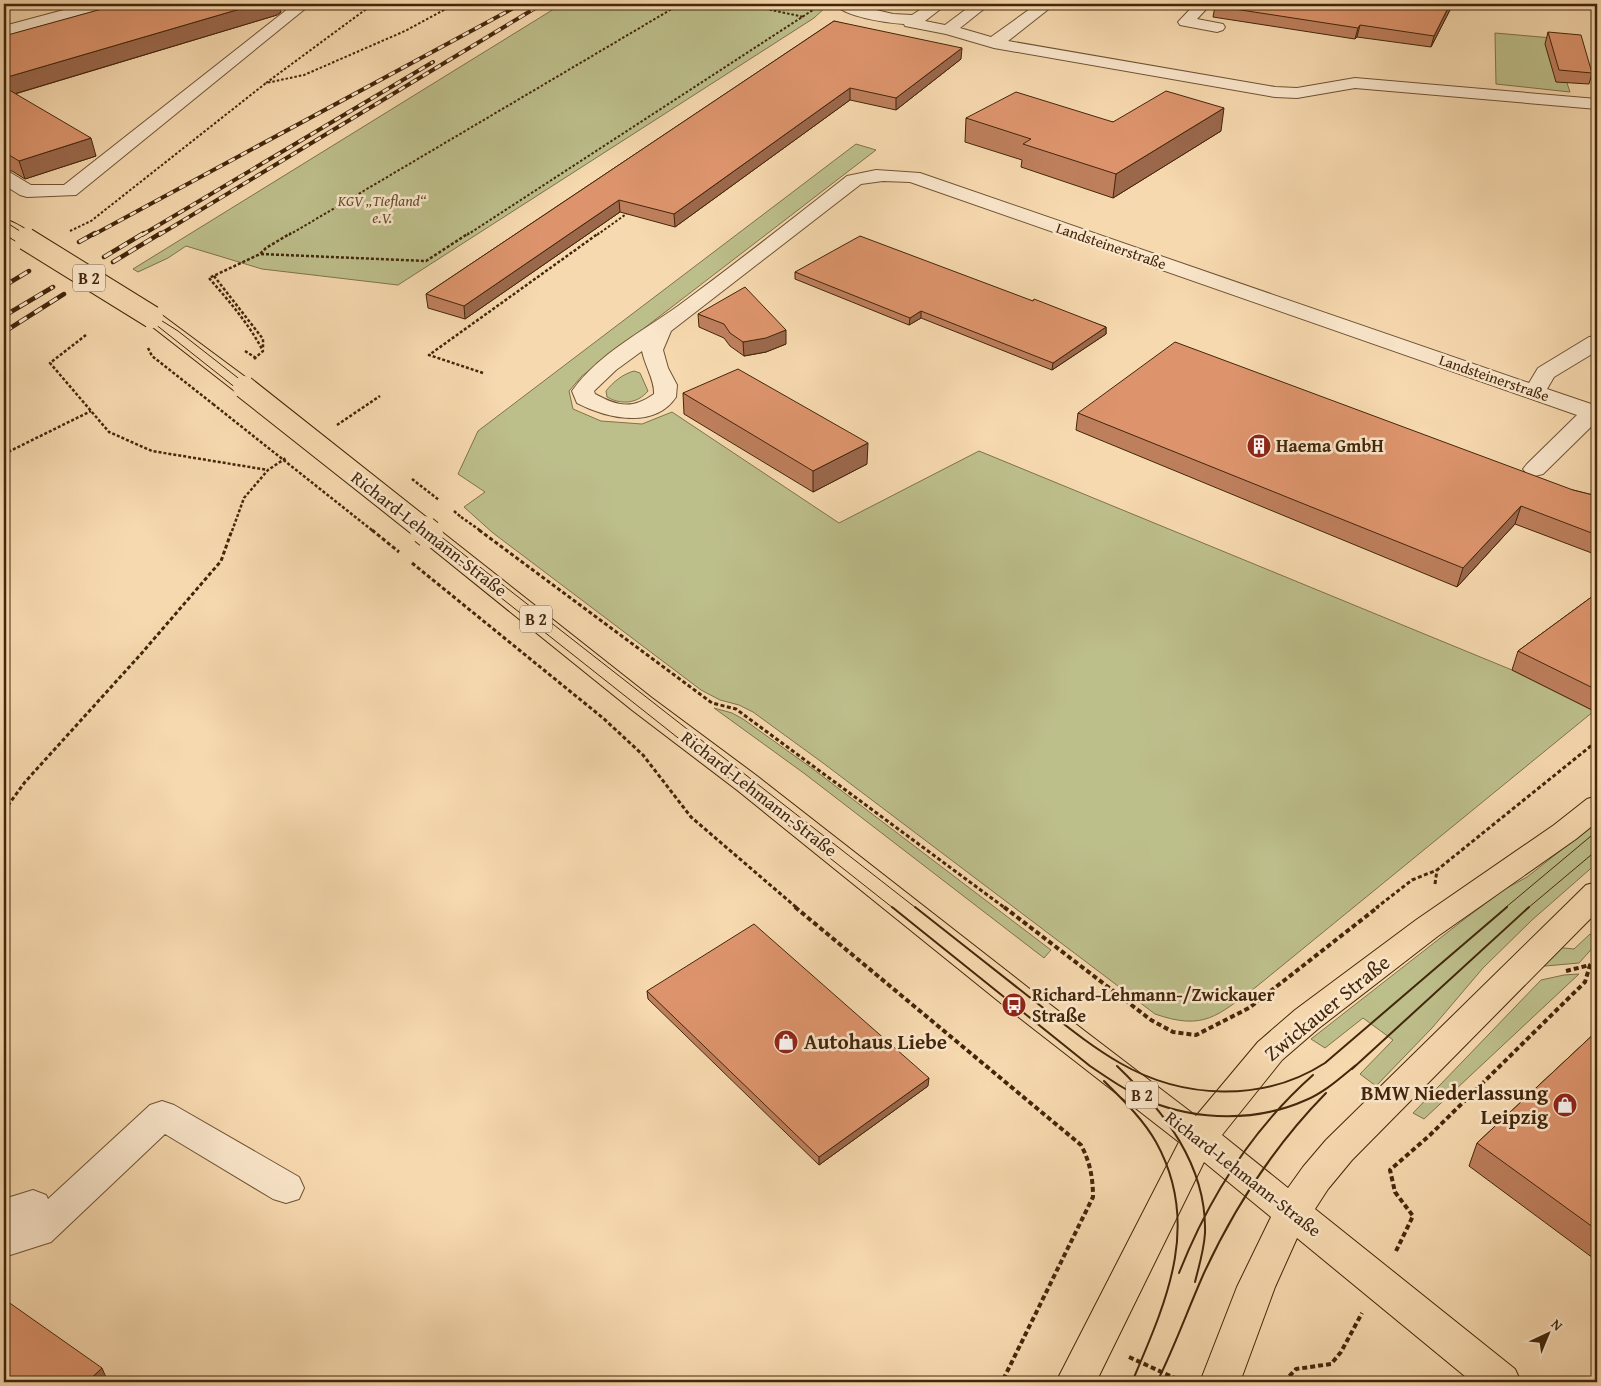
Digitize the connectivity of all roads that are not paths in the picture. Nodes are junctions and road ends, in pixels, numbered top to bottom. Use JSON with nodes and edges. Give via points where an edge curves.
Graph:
{"nodes":[{"id":1,"x":103,"y":4,"type":"edge"},
{"id":2,"x":843,"y":4,"type":"edge"},
{"id":3,"x":888,"y":4,"type":"edge"},
{"id":4,"x":982,"y":4,"type":"edge"},
{"id":5,"x":1046,"y":4,"type":"edge"},
{"id":6,"x":1203,"y":4,"type":"edge"},
{"id":7,"x":296,"y":5,"type":"edge"},
{"id":8,"x":923,"y":15,"type":"edge"},
{"id":9,"x":1217,"y":27,"type":"dead end"},
{"id":10,"x":948,"y":30,"type":"junction"},
{"id":11,"x":4,"y":32,"type":"edge"},
{"id":12,"x":994,"y":43,"type":"junction"},
{"id":13,"x":1597,"y":104,"type":"edge"},
{"id":14,"x":4,"y":177,"type":"edge"},
{"id":15,"x":4,"y":225,"type":"edge"},
{"id":16,"x":661,"y":329,"type":"dead end"},
{"id":17,"x":1597,"y":342,"type":"edge"},
{"id":18,"x":1534,"y":392,"type":"junction"},
{"id":19,"x":1595,"y":413,"type":"edge"},
{"id":20,"x":1535,"y":469,"type":"dead end"},
{"id":21,"x":1597,"y":806,"type":"edge"},
{"id":22,"x":1597,"y":893,"type":"edge"},
{"id":23,"x":1199,"y":1139,"type":"junction"},
{"id":24,"x":286,"y":1188,"type":"dead end"},
{"id":25,"x":1293,"y":1212,"type":"junction"},
{"id":26,"x":4,"y":1241,"type":"edge"},
{"id":27,"x":1076,"y":1382,"type":"edge"},
{"id":28,"x":1220,"y":1382,"type":"edge"},
{"id":29,"x":1501,"y":1382,"type":"edge"}],
"edges":[{"from":1,"to":11,"type":"street"},
{"from":2,"to":8,"type":"street","via":[[847,8],[893,19]]},
{"from":3,"to":8,"type":"street"},
{"from":4,"to":10,"type":"street"},
{"from":5,"to":12,"type":"street"},
{"from":6,"to":9,"type":"street","via":[[1186,22]]},
{"from":7,"to":14,"type":"street","via":[[69,190],[27,191]]},
{"from":8,"to":10,"type":"street"},
{"from":10,"to":12,"type":"street"},
{"from":12,"to":13,"type":"street","via":[[1275,92],[1297,93],[1355,84]]},
{"from":15,"to":23,"type":"main road","name":"Richard-Lehmann-Straße","number":"B 2","bridge":true,"via":[[152,317],[244,387],[642,704]]},
{"from":16,"to":18,"type":"street","name":"Landsteinerstraße","via":[[854,180],[889,174],[912,177]]},
{"from":17,"to":18,"type":"street","via":[[1546,373]]},
{"from":18,"to":19,"type":"street","name":"Landsteinerstraße"},
{"from":19,"to":20,"type":"street"},
{"from":21,"to":23,"type":"main road","name":"Zwickauer Straße","via":[[1287,1035],[1234,1091]]},
{"from":22,"to":25,"type":"main road","via":[[1339,1150]]},
{"from":23,"to":25,"type":"main road","name":"Richard-Lehmann-Straße","number":"B 2"},
{"from":23,"to":27,"type":"main road","name":"Zwickauer Straße"},
{"from":24,"to":26,"type":"street","via":[[162,1115],[38,1231]]},
{"from":25,"to":28,"type":"main road","via":[[1266,1265]]},
{"from":25,"to":29,"type":"main road","name":"Richard-Lehmann-Straße","number":"B 2"}]}
